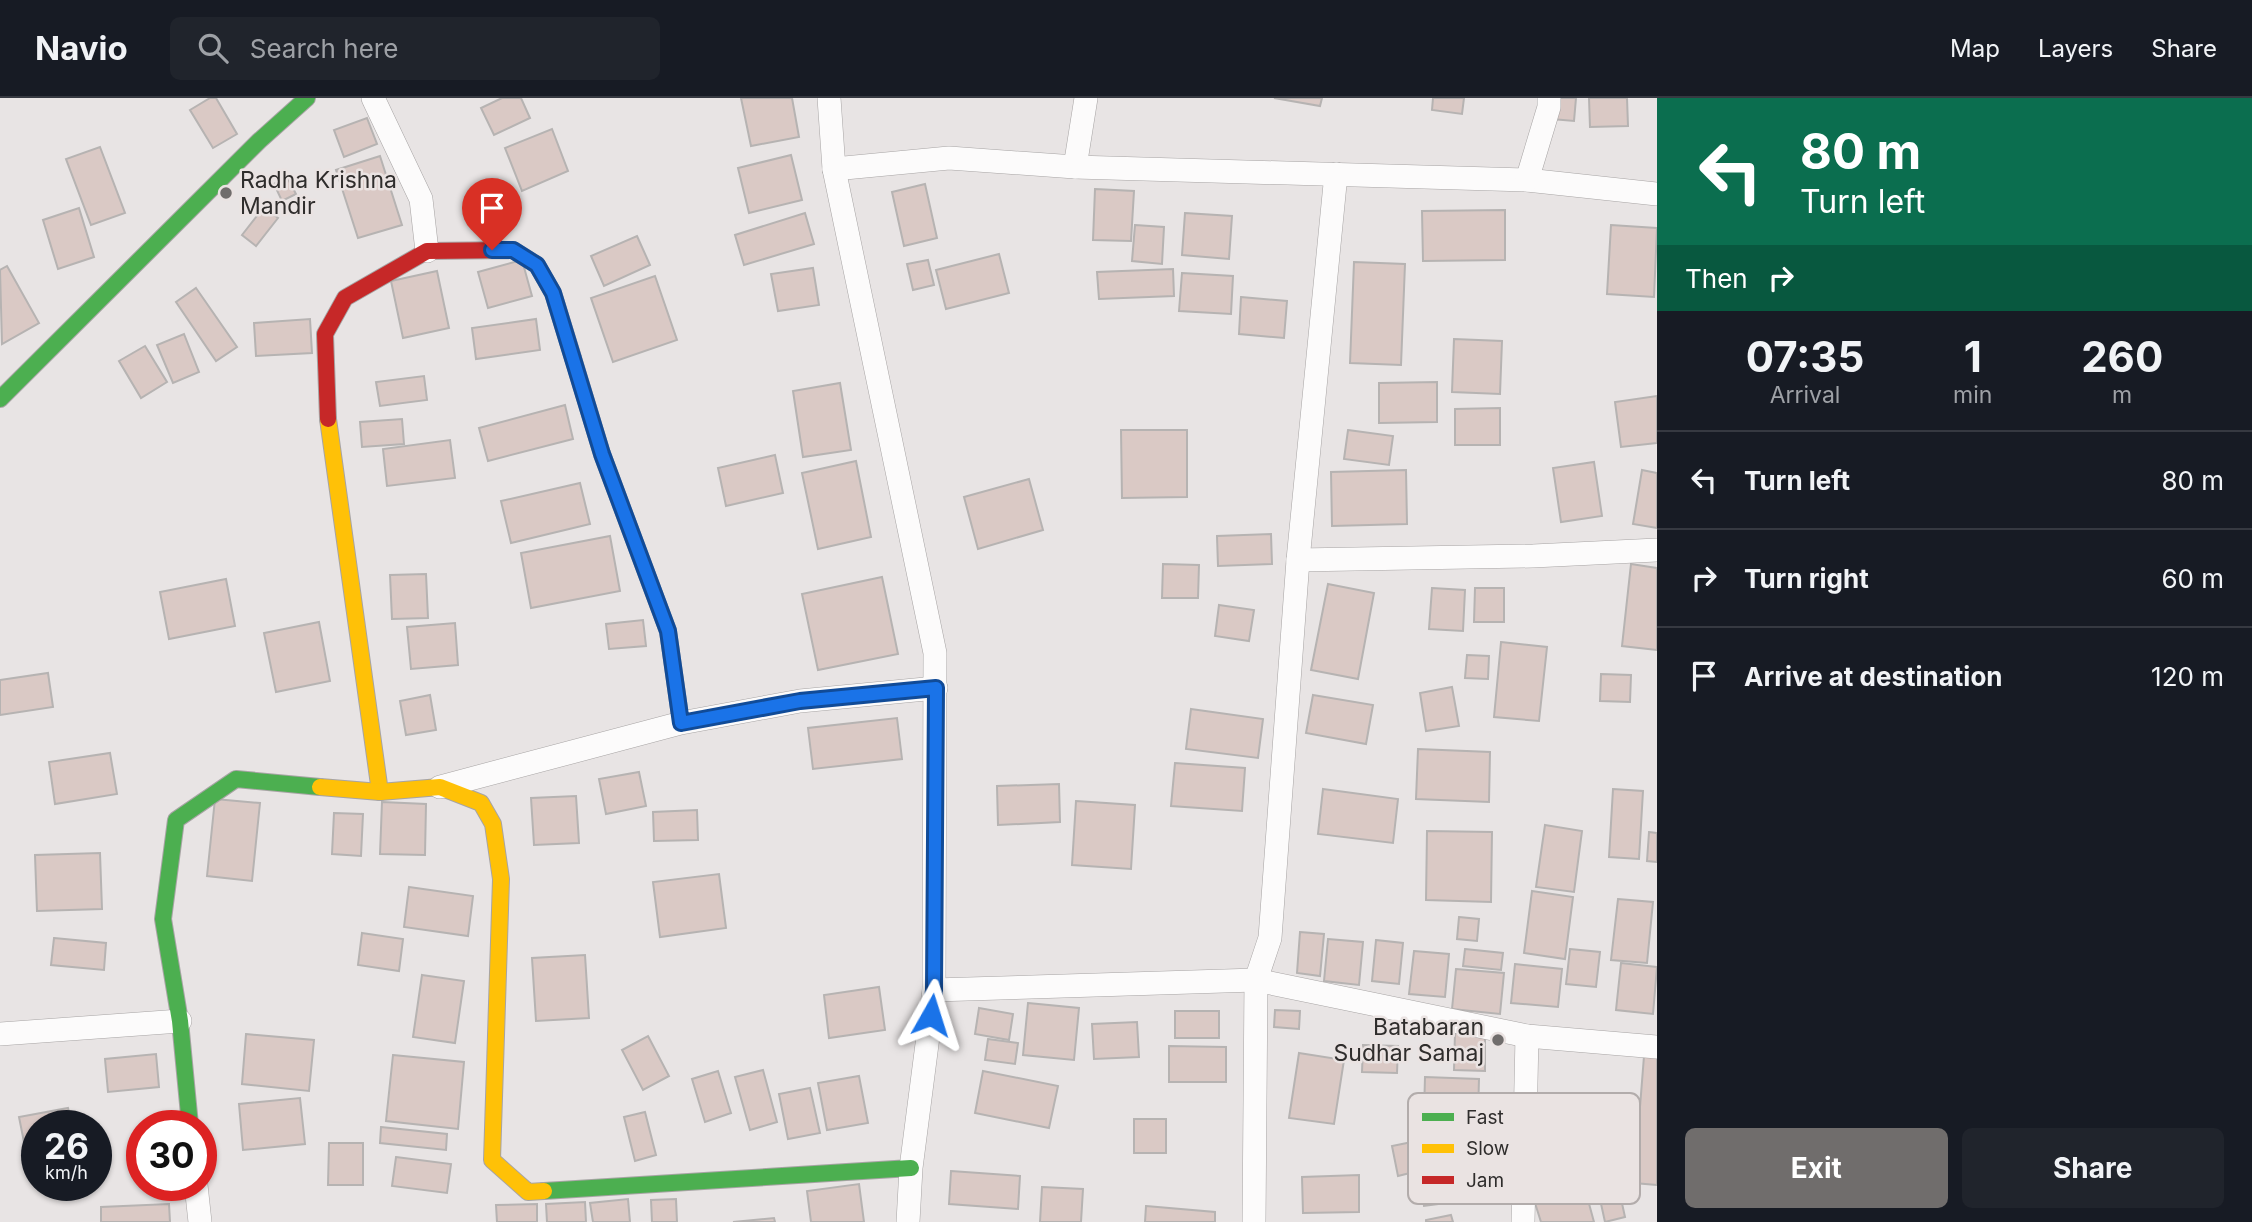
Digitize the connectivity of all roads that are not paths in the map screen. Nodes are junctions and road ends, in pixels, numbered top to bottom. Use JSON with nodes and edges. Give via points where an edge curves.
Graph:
{"nodes":[{"id":1,"x":307,"y":98,"type":"edge"},
{"id":2,"x":373,"y":98,"type":"edge"},
{"id":3,"x":829,"y":98,"type":"edge"},
{"id":4,"x":1086,"y":98,"type":"edge"},
{"id":5,"x":1549,"y":98,"type":"edge"},
{"id":6,"x":1075,"y":167,"type":"junction"},
{"id":7,"x":834,"y":169,"type":"junction"},
{"id":8,"x":1336,"y":174,"type":"junction"},
{"id":9,"x":1527,"y":180,"type":"junction"},
{"id":10,"x":1657,"y":194,"type":"edge"},
{"id":11,"x":427,"y":251,"type":"junction"},
{"id":12,"x":0,"y":399,"type":"edge"},
{"id":13,"x":1657,"y":550,"type":"edge"},
{"id":14,"x":1298,"y":560,"type":"junction"},
{"id":15,"x":936,"y":688,"type":"junction"},
{"id":16,"x":681,"y":723,"type":"junction"},
{"id":17,"x":440,"y":787,"type":"junction"},
{"id":18,"x":380,"y":792,"type":"junction"},
{"id":19,"x":1256,"y":980,"type":"junction"},
{"id":20,"x":934,"y":990,"type":"junction"},
{"id":21,"x":180,"y":1021,"type":"junction"},
{"id":22,"x":0,"y":1034,"type":"edge"},
{"id":23,"x":1527,"y":1036,"type":"junction"},
{"id":24,"x":1657,"y":1047,"type":"edge"},
{"id":25,"x":1526,"y":1093,"type":"edge"},
{"id":26,"x":189,"y":1110,"type":"edge"},
{"id":27,"x":911,"y":1168,"type":"junction"},
{"id":28,"x":198,"y":1201,"type":"edge"},
{"id":29,"x":1523,"y":1204,"type":"edge"},
{"id":30,"x":200,"y":1222,"type":"edge"},
{"id":31,"x":908,"y":1222,"type":"edge"},
{"id":32,"x":1254,"y":1222,"type":"edge"},
{"id":33,"x":1523,"y":1222,"type":"edge"}],
"edges":[{"from":1,"to":12,"type":"street"},
{"from":2,"to":11,"type":"street","via":[[421,199]]},
{"from":3,"to":7,"type":"street"},
{"from":4,"to":6,"type":"street"},
{"from":5,"to":9,"type":"street"},
{"from":6,"to":7,"type":"street","via":[[949,158]]},
{"from":6,"to":8,"type":"street"},
{"from":7,"to":15,"type":"street","via":[[935,653]]},
{"from":8,"to":9,"type":"street"},
{"from":8,"to":14,"type":"street"},
{"from":9,"to":10,"type":"street"},
{"from":11,"to":16,"type":"street","via":[[513,250],[537,265],[553,293],[602,454],[668,631]]},
{"from":11,"to":18,"type":"street","via":[[345,298],[325,334],[326,407]]},
{"from":13,"to":14,"type":"street"},
{"from":14,"to":19,"type":"street","via":[[1270,938]]},
{"from":15,"to":16,"type":"street","via":[[800,701]]},
{"from":15,"to":20,"type":"street"},
{"from":16,"to":17,"type":"street"},
{"from":17,"to":18,"type":"street"},
{"from":17,"to":27,"type":"street","via":[[481,803],[493,824],[501,879],[492,1160],[528,1192]]},
{"from":18,"to":21,"type":"street","via":[[236,779],[176,820],[163,919]]},
{"from":19,"to":20,"type":"street"},
{"from":19,"to":23,"type":"street"},
{"from":19,"to":32,"type":"street"},
{"from":20,"to":27,"type":"street"},
{"from":21,"to":22,"type":"street"},
{"from":21,"to":26,"type":"street"},
{"from":23,"to":24,"type":"street"},
{"from":23,"to":25,"type":"street"},
{"from":27,"to":31,"type":"street"},
{"from":28,"to":30,"type":"street"},
{"from":29,"to":33,"type":"street"}]}
